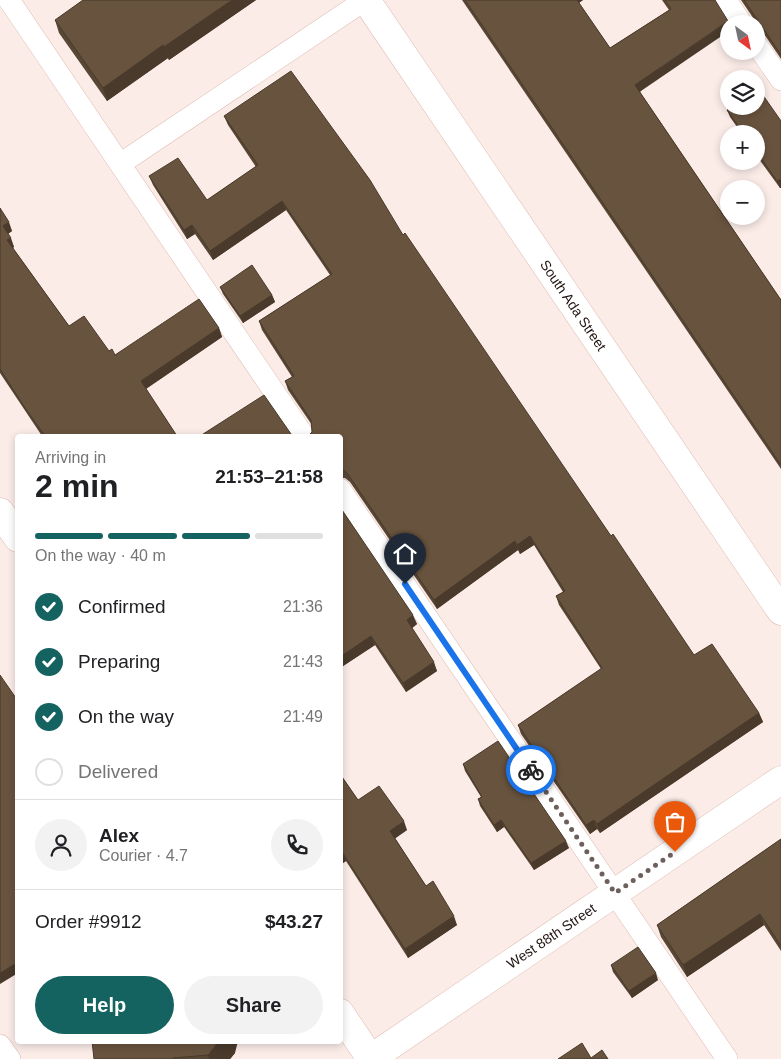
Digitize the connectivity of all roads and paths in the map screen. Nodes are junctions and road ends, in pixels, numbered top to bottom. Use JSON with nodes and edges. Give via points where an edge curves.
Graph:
{"nodes":[{"id":1,"x":8,"y":0,"type":"edge"},
{"id":2,"x":366,"y":0,"type":"edge"},
{"id":3,"x":726,"y":0,"type":"edge"},
{"id":4,"x":736,"y":15,"type":"edge"},
{"id":5,"x":765,"y":57,"type":"edge"},
{"id":6,"x":781,"y":80,"type":"edge"},
{"id":7,"x":120,"y":164,"type":"junction"},
{"id":8,"x":303,"y":434,"type":"edge"},
{"id":9,"x":343,"y":493,"type":"edge"},
{"id":10,"x":0,"y":512,"type":"edge"},
{"id":11,"x":15,"y":534,"type":"edge"},
{"id":12,"x":781,"y":610,"type":"edge"},
{"id":13,"x":781,"y":780,"type":"edge"},
{"id":14,"x":615,"y":893,"type":"junction"},
{"id":15,"x":343,"y":1017,"type":"edge"},
{"id":16,"x":0,"y":1044,"type":"edge"},
{"id":17,"x":10,"y":1059,"type":"edge"},
{"id":18,"x":371,"y":1059,"type":"edge"},
{"id":19,"x":727,"y":1059,"type":"edge"}],
"edges":[{"from":1,"to":7,"type":"lane"},
{"from":2,"to":7,"type":"lane"},
{"from":2,"to":12,"type":"street","name":"South Ada Street"},
{"from":3,"to":4,"type":"lane"},
{"from":5,"to":6,"type":"lane"},
{"from":7,"to":8,"type":"lane"},
{"from":9,"to":14,"type":"lane"},
{"from":10,"to":11,"type":"street"},
{"from":13,"to":14,"type":"street","name":"West 88th Street"},
{"from":14,"to":18,"type":"street","name":"West 88th Street"},
{"from":14,"to":19,"type":"lane"},
{"from":15,"to":18,"type":"street"},
{"from":16,"to":17,"type":"lane"}]}
